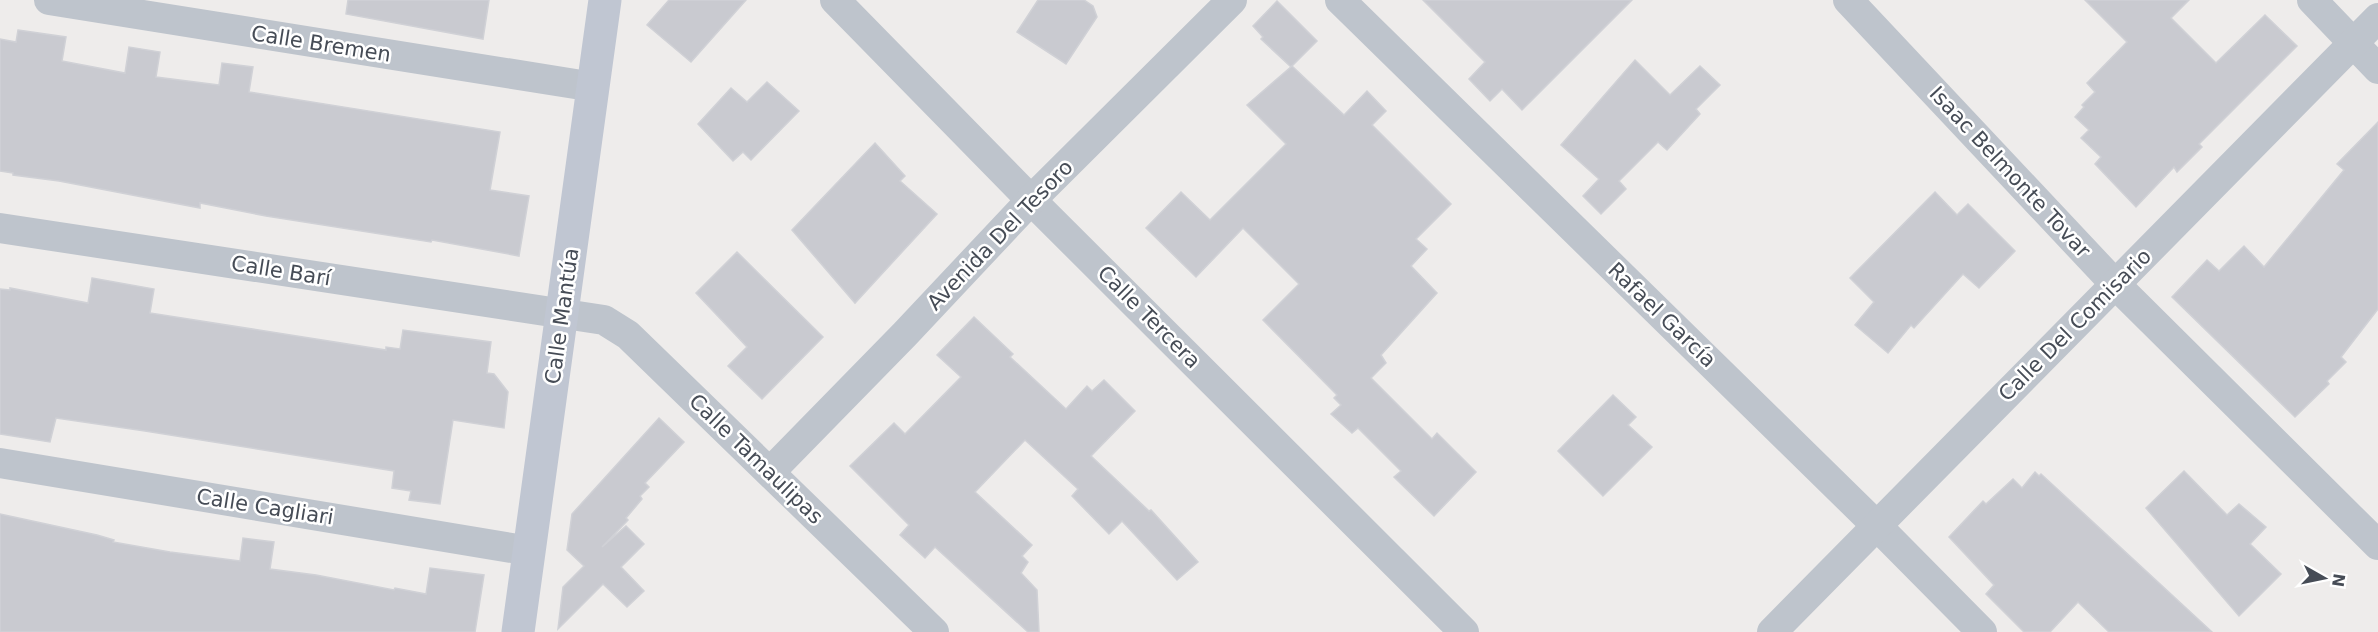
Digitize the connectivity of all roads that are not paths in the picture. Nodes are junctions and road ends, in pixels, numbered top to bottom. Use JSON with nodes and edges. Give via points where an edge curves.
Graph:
{"nodes":[{"id":1,"x":49,"y":0,"type":"edge"},
{"id":2,"x":606,"y":0,"type":"edge"},
{"id":3,"x":835,"y":0,"type":"edge"},
{"id":4,"x":1232,"y":0,"type":"edge"},
{"id":5,"x":1340,"y":0,"type":"edge"},
{"id":6,"x":1848,"y":0,"type":"edge"},
{"id":7,"x":2312,"y":0,"type":"edge"},
{"id":8,"x":2378,"y":18,"type":"edge"},
{"id":9,"x":2352,"y":43,"type":"junction"},
{"id":10,"x":2378,"y":69,"type":"edge"},
{"id":11,"x":594,"y":87,"type":"junction"},
{"id":12,"x":1031,"y":200,"type":"junction"},
{"id":13,"x":0,"y":228,"type":"edge"},
{"id":14,"x":2115,"y":284,"type":"junction"},
{"id":15,"x":562,"y":314,"type":"junction"},
{"id":16,"x":0,"y":463,"type":"edge"},
{"id":17,"x":770,"y":472,"type":"junction"},
{"id":18,"x":1877,"y":526,"type":"junction"},
{"id":19,"x":2378,"y":544,"type":"edge"},
{"id":20,"x":530,"y":551,"type":"junction"},
{"id":21,"x":518,"y":632,"type":"edge"},
{"id":22,"x":934,"y":632,"type":"edge"},
{"id":23,"x":1464,"y":632,"type":"edge"},
{"id":24,"x":1772,"y":632,"type":"edge"},
{"id":25,"x":1982,"y":632,"type":"edge"}],
"edges":[{"from":1,"to":11,"type":"street","name":"Calle Bremen"},
{"from":2,"to":11,"type":"street","name":"Calle Mantúa"},
{"from":3,"to":12,"type":"street","name":"Calle Tercera"},
{"from":4,"to":12,"type":"street","name":"Avenida Del Tesoro"},
{"from":5,"to":18,"type":"street","name":"Rafael García"},
{"from":6,"to":14,"type":"street","name":"Isaac Belmonte Tovar"},
{"from":7,"to":9,"type":"street"},
{"from":8,"to":9,"type":"street","name":"Calle Del Comisario"},
{"from":9,"to":10,"type":"street"},
{"from":9,"to":14,"type":"street","name":"Calle Del Comisario"},
{"from":11,"to":15,"type":"street","name":"Calle Mantúa"},
{"from":12,"to":17,"type":"street","name":"Avenida Del Tesoro"},
{"from":12,"to":23,"type":"street","name":"Calle Tercera"},
{"from":13,"to":15,"type":"street","name":"Calle Barí"},
{"from":14,"to":18,"type":"street","name":"Calle Del Comisario"},
{"from":14,"to":19,"type":"street","name":"Isaac Belmonte Tovar"},
{"from":15,"to":17,"type":"street","name":"Calle Tamaulipas","via":[[604,320],[628,336]]},
{"from":15,"to":20,"type":"street","name":"Calle Mantúa"},
{"from":16,"to":20,"type":"street","name":"Calle Cagliari"},
{"from":17,"to":22,"type":"street","name":"Calle Tamaulipas"},
{"from":18,"to":24,"type":"street","name":"Calle Del Comisario"},
{"from":18,"to":25,"type":"street","name":"Rafael García"},
{"from":20,"to":21,"type":"street","name":"Calle Mantúa"}]}
